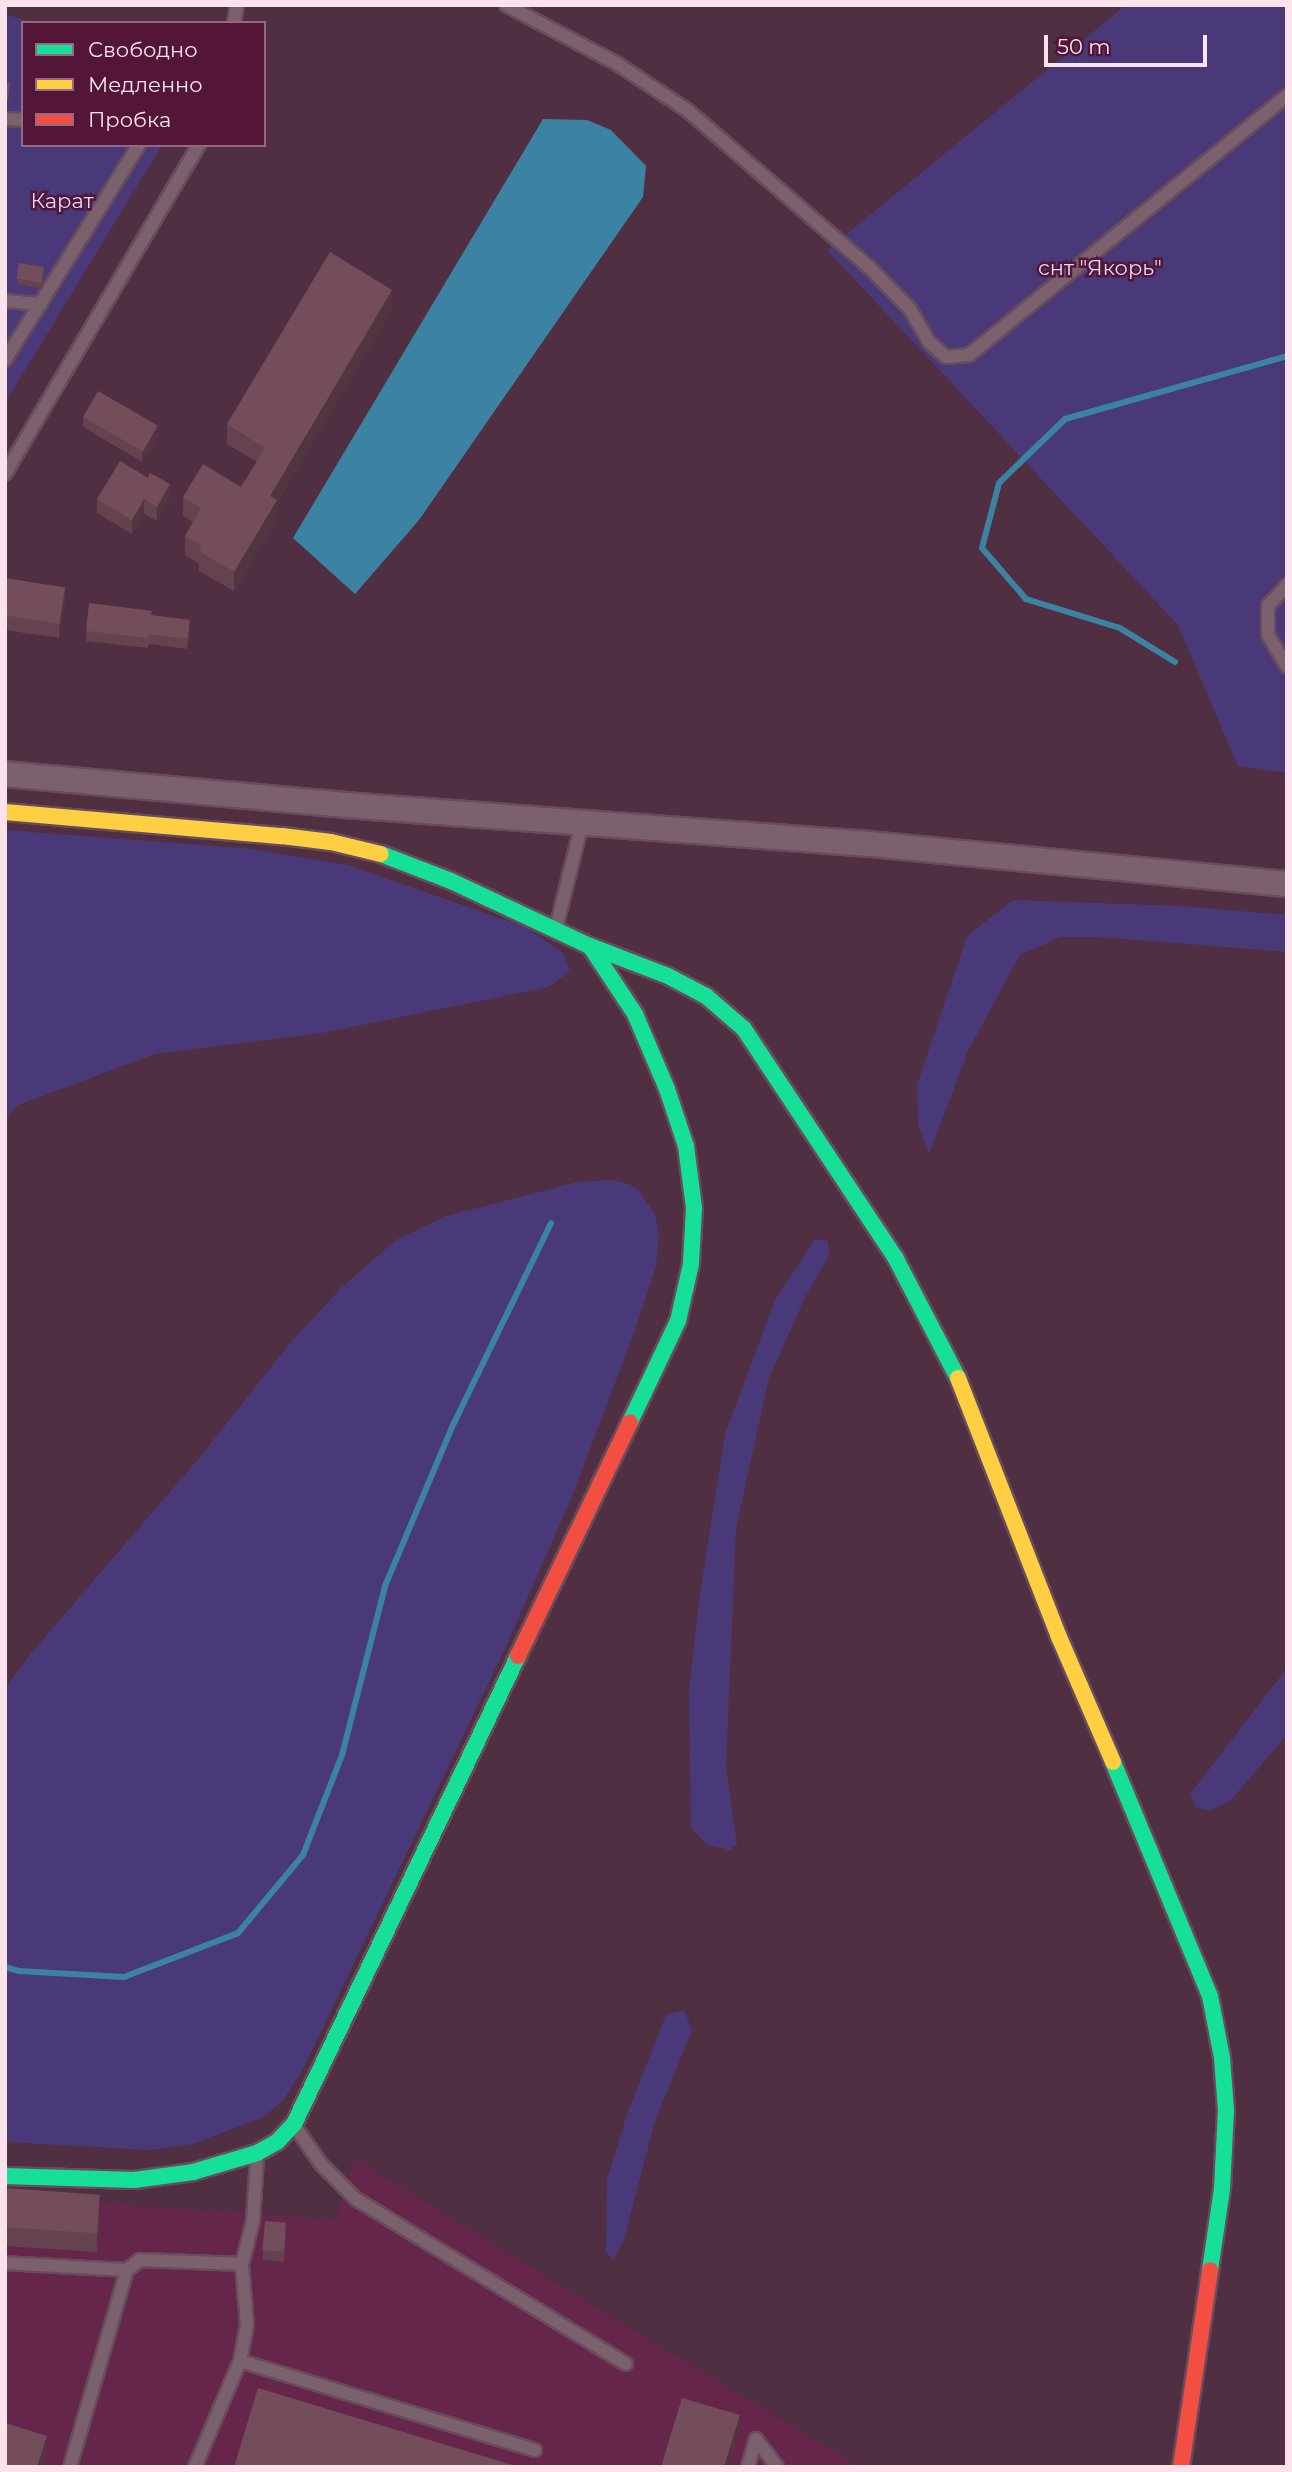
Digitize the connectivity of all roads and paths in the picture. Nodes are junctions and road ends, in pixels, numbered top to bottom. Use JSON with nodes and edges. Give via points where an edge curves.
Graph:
{"nodes":[{"id":1,"x":506,"y":5,"type":"edge"},
{"id":2,"x":1287,"y":96,"type":"edge"},
{"id":3,"x":138,"y":147,"type":"edge"},
{"id":4,"x":198,"y":147,"type":"edge"},
{"id":5,"x":5,"y":301,"type":"edge"},
{"id":6,"x":41,"y":304,"type":"junction"},
{"id":7,"x":5,"y":359,"type":"edge"},
{"id":8,"x":5,"y":474,"type":"edge"},
{"id":9,"x":1287,"y":585,"type":"edge"},
{"id":10,"x":1287,"y":667,"type":"edge"},
{"id":11,"x":5,"y":774,"type":"edge"},
{"id":12,"x":5,"y":812,"type":"edge"},
{"id":13,"x":582,"y":822,"type":"junction"},
{"id":14,"x":1287,"y":884,"type":"edge"},
{"id":15,"x":556,"y":930,"type":"junction"},
{"id":16,"x":590,"y":946,"type":"junction"},
{"id":17,"x":294,"y":2124,"type":"junction"},
{"id":18,"x":257,"y":2154,"type":"junction"},
{"id":19,"x":5,"y":2176,"type":"edge"},
{"id":20,"x":5,"y":2263,"type":"edge"},
{"id":21,"x":243,"y":2264,"type":"junction"},
{"id":22,"x":127,"y":2270,"type":"junction"},
{"id":23,"x":240,"y":2361,"type":"junction"},
{"id":24,"x":626,"y":2364,"type":"dead end"},
{"id":25,"x":535,"y":2450,"type":"dead end"},
{"id":26,"x":70,"y":2467,"type":"edge"},
{"id":27,"x":195,"y":2467,"type":"edge"},
{"id":28,"x":748,"y":2467,"type":"edge"},
{"id":29,"x":777,"y":2467,"type":"edge"},
{"id":30,"x":1181,"y":2467,"type":"edge"}],
"edges":[{"from":1,"to":2,"type":"lane","via":[[616,63],[687,110],[869,267],[910,309],[930,343],[946,357],[969,355]]},
{"from":3,"to":6,"type":"lane"},
{"from":4,"to":8,"type":"lane"},
{"from":5,"to":6,"type":"lane"},
{"from":6,"to":7,"type":"lane"},
{"from":9,"to":10,"type":"lane","via":[[1268,606],[1268,635]]},
{"from":11,"to":13,"type":"street"},
{"from":12,"to":15,"type":"street","via":[[331,842],[379,853],[451,881]]},
{"from":13,"to":14,"type":"street"},
{"from":13,"to":15,"type":"lane"},
{"from":15,"to":16,"type":"street"},
{"from":16,"to":17,"type":"street","via":[[635,1014],[686,1146],[694,1208],[691,1264],[678,1321]]},
{"from":16,"to":30,"type":"street","via":[[706,996],[744,1029],[896,1259],[954,1368],[1059,1636],[1210,1996],[1226,2110],[1222,2189]]},
{"from":17,"to":18,"type":"street"},
{"from":17,"to":24,"type":"lane","via":[[321,2164],[356,2199]]},
{"from":18,"to":19,"type":"street","via":[[193,2172],[134,2180]]},
{"from":18,"to":21,"type":"lane","via":[[253,2221]]},
{"from":20,"to":22,"type":"lane"},
{"from":21,"to":22,"type":"lane","via":[[140,2260]]},
{"from":21,"to":23,"type":"lane","via":[[247,2325]]},
{"from":22,"to":26,"type":"lane"},
{"from":23,"to":25,"type":"lane"},
{"from":23,"to":27,"type":"lane"},
{"from":28,"to":29,"type":"lane","via":[[756,2439]]}]}
